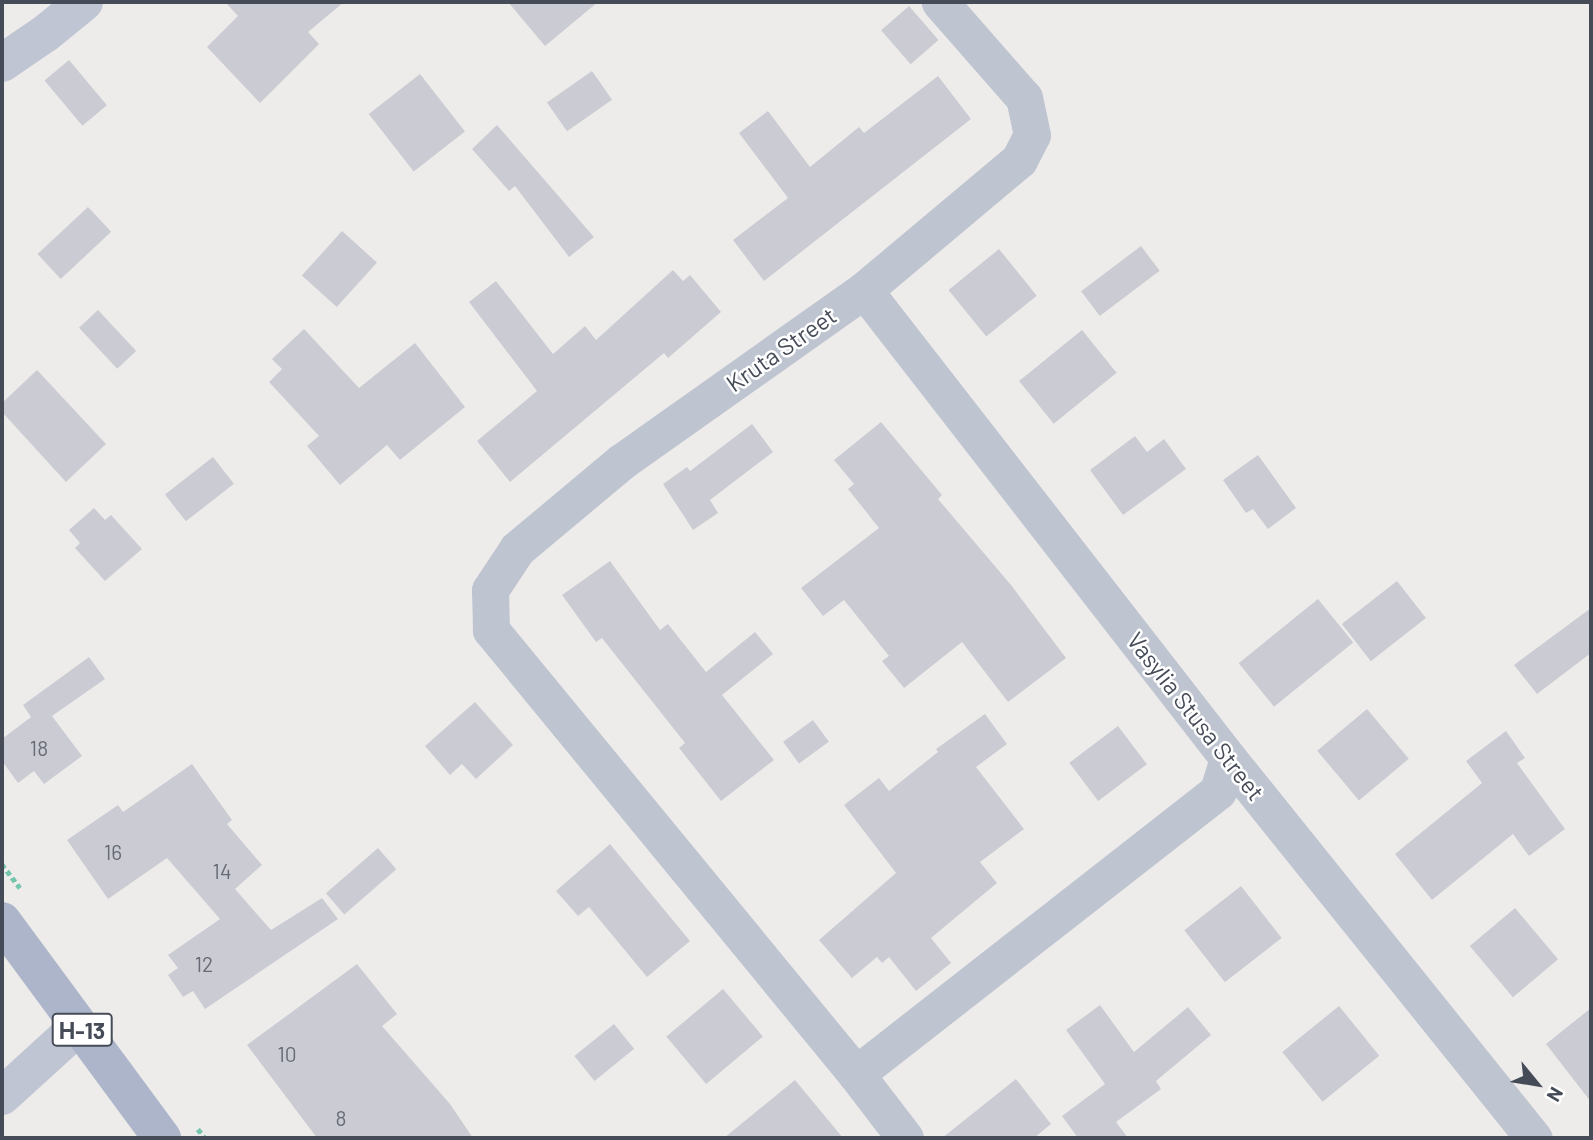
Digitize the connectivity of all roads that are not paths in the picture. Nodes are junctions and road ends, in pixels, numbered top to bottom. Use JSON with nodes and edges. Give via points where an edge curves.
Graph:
{"nodes":[{"id":1,"x":84,"y":2,"type":"edge"},
{"id":2,"x":940,"y":2,"type":"edge"},
{"id":3,"x":2,"y":63,"type":"edge"},
{"id":4,"x":864,"y":290,"type":"junction"},
{"id":5,"x":1223,"y":774,"type":"junction"},
{"id":6,"x":2,"y":921,"type":"edge"},
{"id":7,"x":79,"y":1026,"type":"junction"},
{"id":8,"x":856,"y":1074,"type":"junction"},
{"id":9,"x":2,"y":1096,"type":"edge"},
{"id":10,"x":892,"y":1134,"type":"edge"},
{"id":11,"x":162,"y":1138,"type":"edge"},
{"id":12,"x":1534,"y":1138,"type":"edge"}],
"edges":[{"from":1,"to":3,"type":"street"},
{"from":2,"to":4,"type":"street","name":"Kruta Street","via":[[1024,98],[1032,135],[1019,160]]},
{"from":4,"to":5,"type":"street","name":"Vasylia Stusa Street"},
{"from":4,"to":8,"type":"street","name":"Kruta Street","via":[[621,463],[517,549],[490,590],[491,630]]},
{"from":5,"to":8,"type":"street"},
{"from":5,"to":12,"type":"street","name":"Vasylia Stusa Street","via":[[1259,796]]},
{"from":6,"to":7,"type":"main road","number":"Н-13"},
{"from":7,"to":9,"type":"street"},
{"from":7,"to":11,"type":"main road","number":"Н-13"},
{"from":8,"to":10,"type":"street","name":"Kruta Street"}]}
